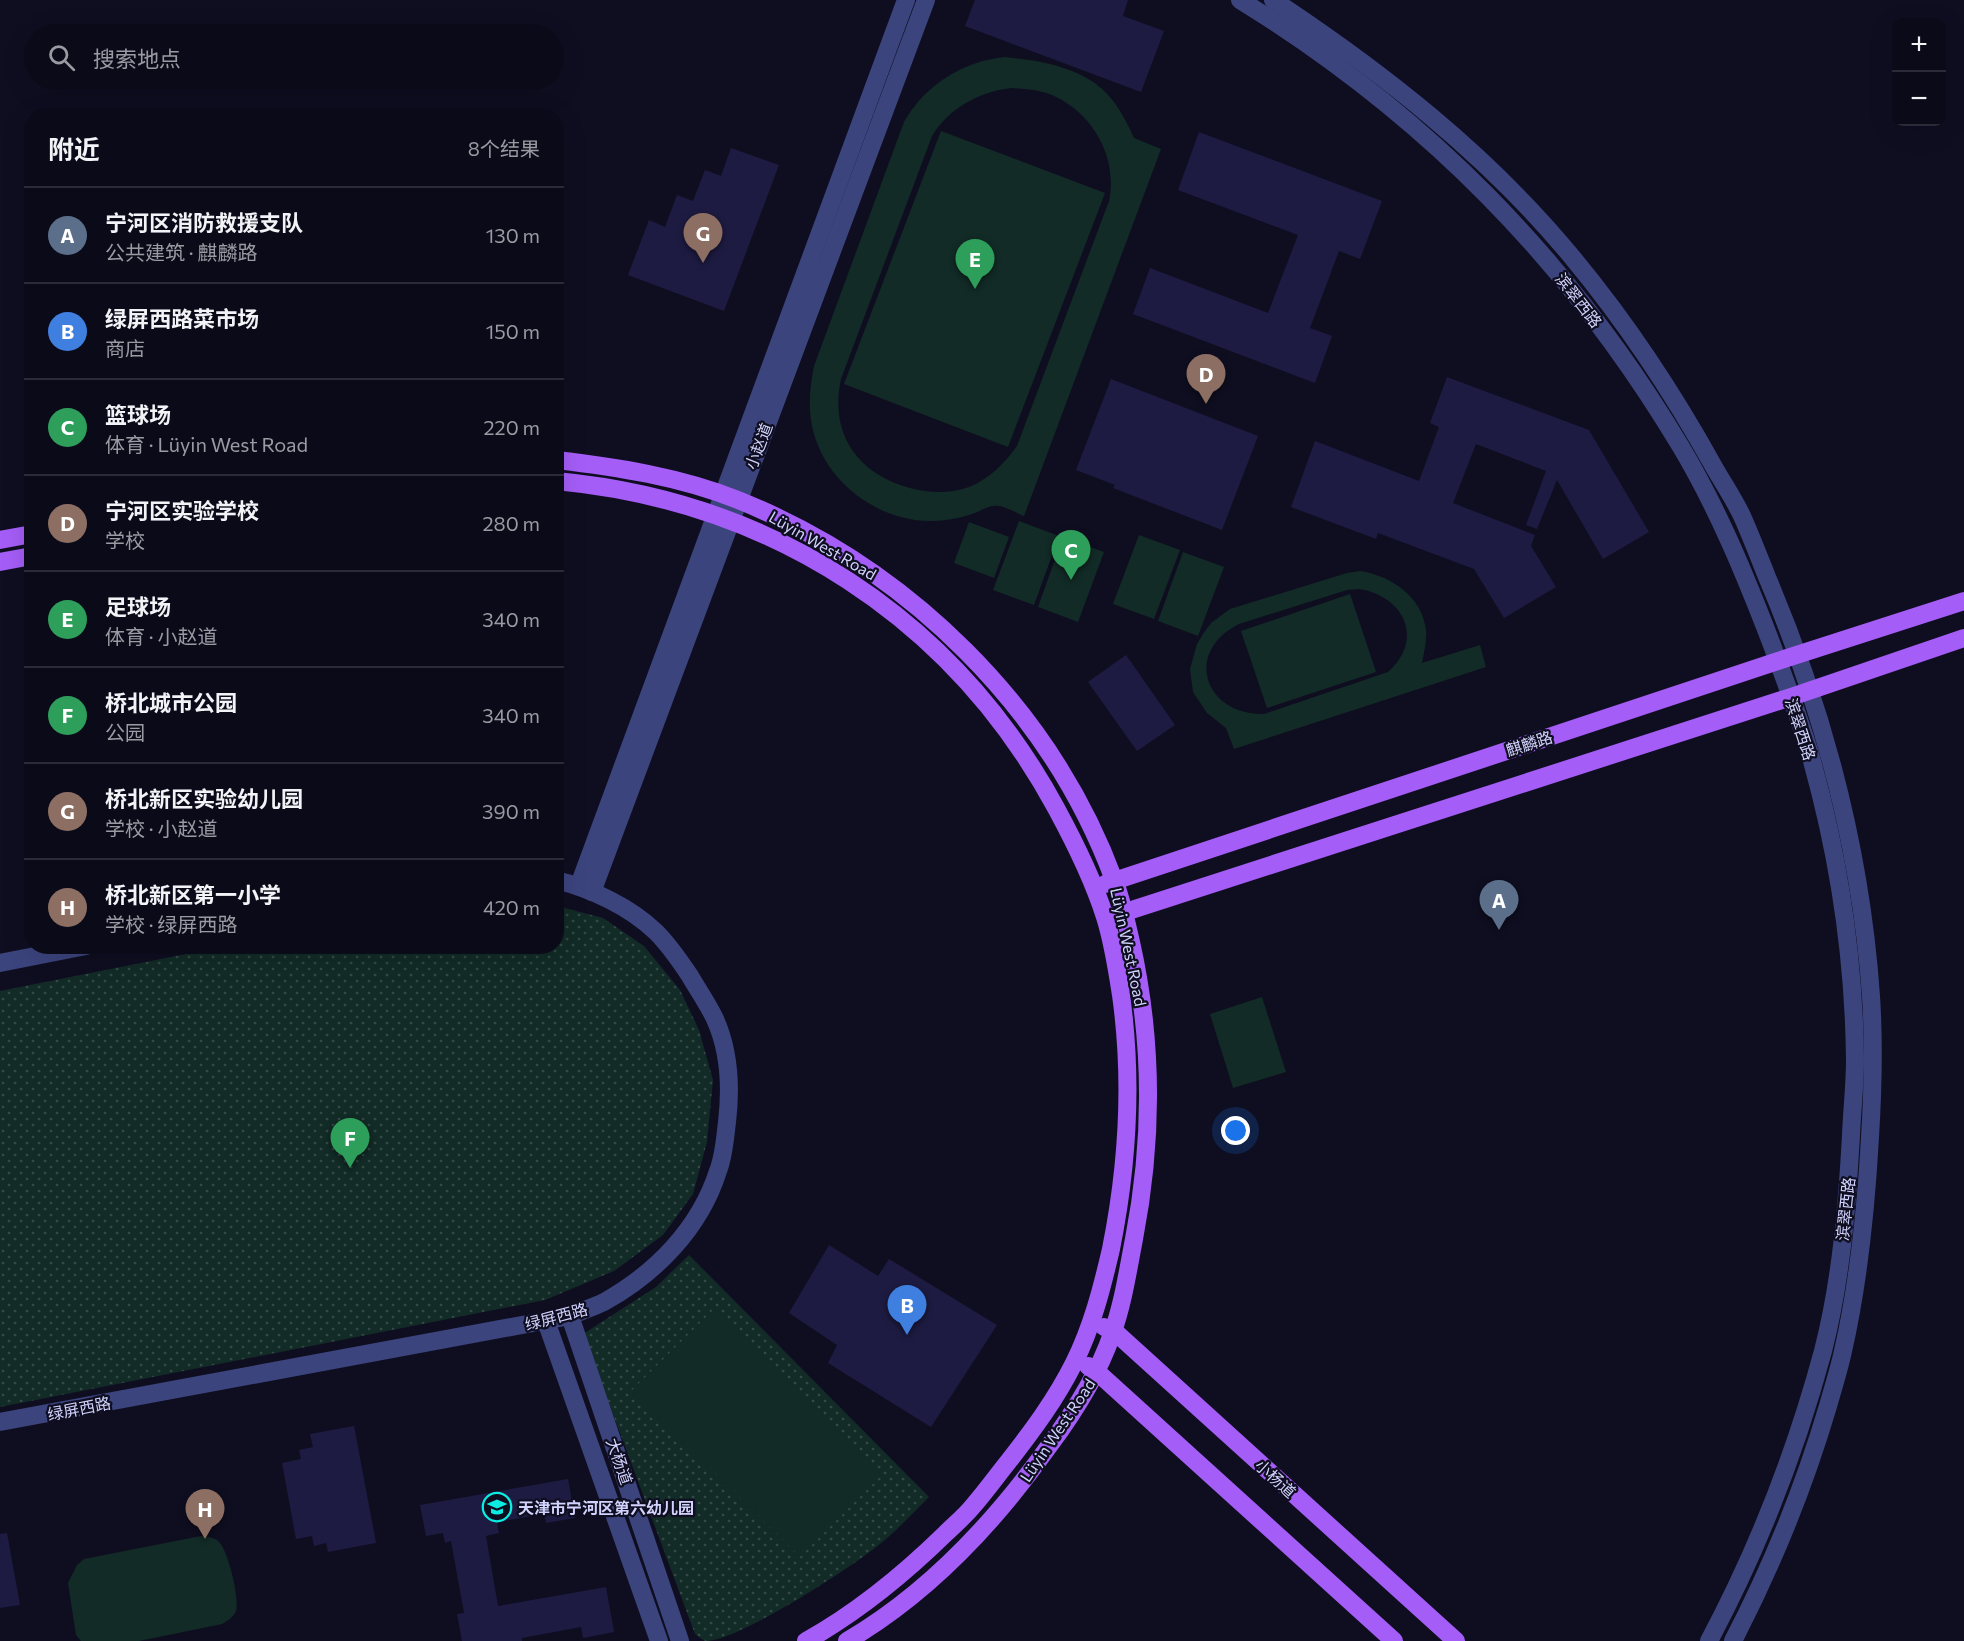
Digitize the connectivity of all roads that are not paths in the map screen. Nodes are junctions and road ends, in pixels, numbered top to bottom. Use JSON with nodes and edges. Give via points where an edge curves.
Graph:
{"nodes":[{"id":1,"x":906,"y":0,"type":"edge"},
{"id":2,"x":926,"y":0,"type":"edge"},
{"id":3,"x":1240,"y":0,"type":"edge"},
{"id":4,"x":1273,"y":0,"type":"edge"},
{"id":5,"x":564,"y":461,"type":"edge"},
{"id":6,"x":564,"y":482,"type":"edge"},
{"id":7,"x":731,"y":498,"type":"junction"},
{"id":8,"x":723,"y":519,"type":"junction"},
{"id":9,"x":24,"y":536,"type":"edge"},
{"id":10,"x":0,"y":540,"type":"edge"},
{"id":11,"x":24,"y":558,"type":"edge"},
{"id":12,"x":0,"y":562,"type":"edge"},
{"id":13,"x":1964,"y":601,"type":"edge"},
{"id":14,"x":1964,"y":638,"type":"edge"},
{"id":15,"x":1798,"y":654,"type":"junction"},
{"id":16,"x":1778,"y":661,"type":"junction"},
{"id":17,"x":1810,"y":690,"type":"junction"},
{"id":18,"x":1791,"y":697,"type":"junction"},
{"id":19,"x":1114,"y":880,"type":"junction"},
{"id":20,"x":564,"y":882,"type":"edge"},
{"id":21,"x":1094,"y":888,"type":"junction"},
{"id":22,"x":585,"y":889,"type":"junction"},
{"id":23,"x":1124,"y":913,"type":"junction"},
{"id":24,"x":1106,"y":918,"type":"junction"},
{"id":25,"x":46,"y":954,"type":"edge"},
{"id":26,"x":0,"y":963,"type":"edge"},
{"id":27,"x":570,"y":1316,"type":"junction"},
{"id":28,"x":546,"y":1321,"type":"junction"},
{"id":29,"x":1092,"y":1322,"type":"junction"},
{"id":30,"x":1114,"y":1331,"type":"junction"},
{"id":31,"x":1076,"y":1359,"type":"junction"},
{"id":32,"x":1096,"y":1371,"type":"junction"},
{"id":33,"x":0,"y":1422,"type":"edge"},
{"id":34,"x":658,"y":1641,"type":"edge"},
{"id":35,"x":681,"y":1641,"type":"edge"},
{"id":36,"x":806,"y":1641,"type":"edge"},
{"id":37,"x":847,"y":1641,"type":"edge"},
{"id":38,"x":1394,"y":1641,"type":"edge"},
{"id":39,"x":1456,"y":1641,"type":"edge"},
{"id":40,"x":1710,"y":1641,"type":"edge"},
{"id":41,"x":1733,"y":1641,"type":"edge"}],
"edges":[{"from":1,"to":7,"type":"street","name":"小赵道"},
{"from":2,"to":7,"type":"street","name":"小赵道"},
{"from":3,"to":16,"type":"street","name":"滨翠西路","via":[[1377,95],[1444,153],[1539,249],[1590,312],[1682,447],[1750,587]]},
{"from":4,"to":15,"type":"street","name":"滨翠西路","via":[[1416,104],[1506,185],[1572,257],[1629,329],[1693,428],[1741,516]]},
{"from":5,"to":7,"type":"main road","name":"Lüyin West Road","via":[[655,476]]},
{"from":6,"to":8,"type":"main road","name":"Lüyin West Road","via":[[639,494]]},
{"from":7,"to":8,"type":"street","name":"小赵道"},
{"from":7,"to":19,"type":"main road","name":"Lüyin West Road","via":[[792,524],[860,562],[957,641],[1010,700],[1053,758]]},
{"from":8,"to":21,"type":"main road","name":"Lüyin West Road","via":[[788,546],[839,574],[895,613],[947,659],[1024,753],[1078,849]]},
{"from":8,"to":22,"type":"street","name":"小赵道"},
{"from":9,"to":10,"type":"main road"},
{"from":11,"to":12,"type":"main road"},
{"from":13,"to":15,"type":"main road","name":"麒麟路"},
{"from":14,"to":17,"type":"main road"},
{"from":15,"to":16,"type":"main road","name":"麒麟路"},
{"from":15,"to":17,"type":"street","name":"滨翠西路"},
{"from":16,"to":18,"type":"street","name":"滨翠西路"},
{"from":16,"to":19,"type":"main road","name":"麒麟路"},
{"from":17,"to":18,"type":"main road"},
{"from":17,"to":41,"type":"street","name":"滨翠西路","via":[[1832,766],[1866,939],[1874,1071],[1864,1229],[1842,1355],[1819,1435],[1793,1511]]},
{"from":18,"to":23,"type":"main road"},
{"from":18,"to":40,"type":"street","name":"滨翠西路","via":[[1812,760],[1847,930],[1855,1063],[1845,1221],[1824,1347],[1800,1427],[1770,1512]]},
{"from":19,"to":21,"type":"main road","name":"麒麟路"},
{"from":19,"to":23,"type":"main road","name":"Lüyin West Road"},
{"from":20,"to":22,"type":"street","name":"绿屏西路"},
{"from":21,"to":24,"type":"main road","name":"Lüyin West Road"},
{"from":22,"to":27,"type":"street","name":"绿屏西路","via":[[625,908],[656,932],[698,989],[716,1020],[724,1048],[728,1112],[719,1170],[692,1226],[651,1270],[627,1288]]},
{"from":23,"to":24,"type":"main road"},
{"from":23,"to":30,"type":"main road","name":"Lüyin West Road","via":[[1146,1034],[1149,1123],[1139,1214]]},
{"from":24,"to":29,"type":"main road","name":"Lüyin West Road","via":[[1127,1041],[1128,1121],[1119,1206]]},
{"from":25,"to":26,"type":"street"},
{"from":27,"to":28,"type":"street","name":"绿屏西路"},
{"from":27,"to":35,"type":"street","name":"大杨道"},
{"from":28,"to":33,"type":"street","name":"绿屏西路"},
{"from":28,"to":34,"type":"street","name":"大杨道"},
{"from":29,"to":30,"type":"main road","name":"小杨道"},
{"from":29,"to":31,"type":"main road","name":"Lüyin West Road"},
{"from":30,"to":32,"type":"main road","name":"Lüyin West Road"},
{"from":30,"to":39,"type":"main road","name":"小杨道"},
{"from":31,"to":32,"type":"main road"},
{"from":31,"to":36,"type":"main road","name":"Lüyin West Road","via":[[1058,1394],[972,1508],[910,1569],[835,1625]]},
{"from":32,"to":37,"type":"main road","name":"Lüyin West Road","via":[[1078,1405],[1024,1482],[981,1531],[923,1588]]},
{"from":32,"to":38,"type":"main road"}]}
